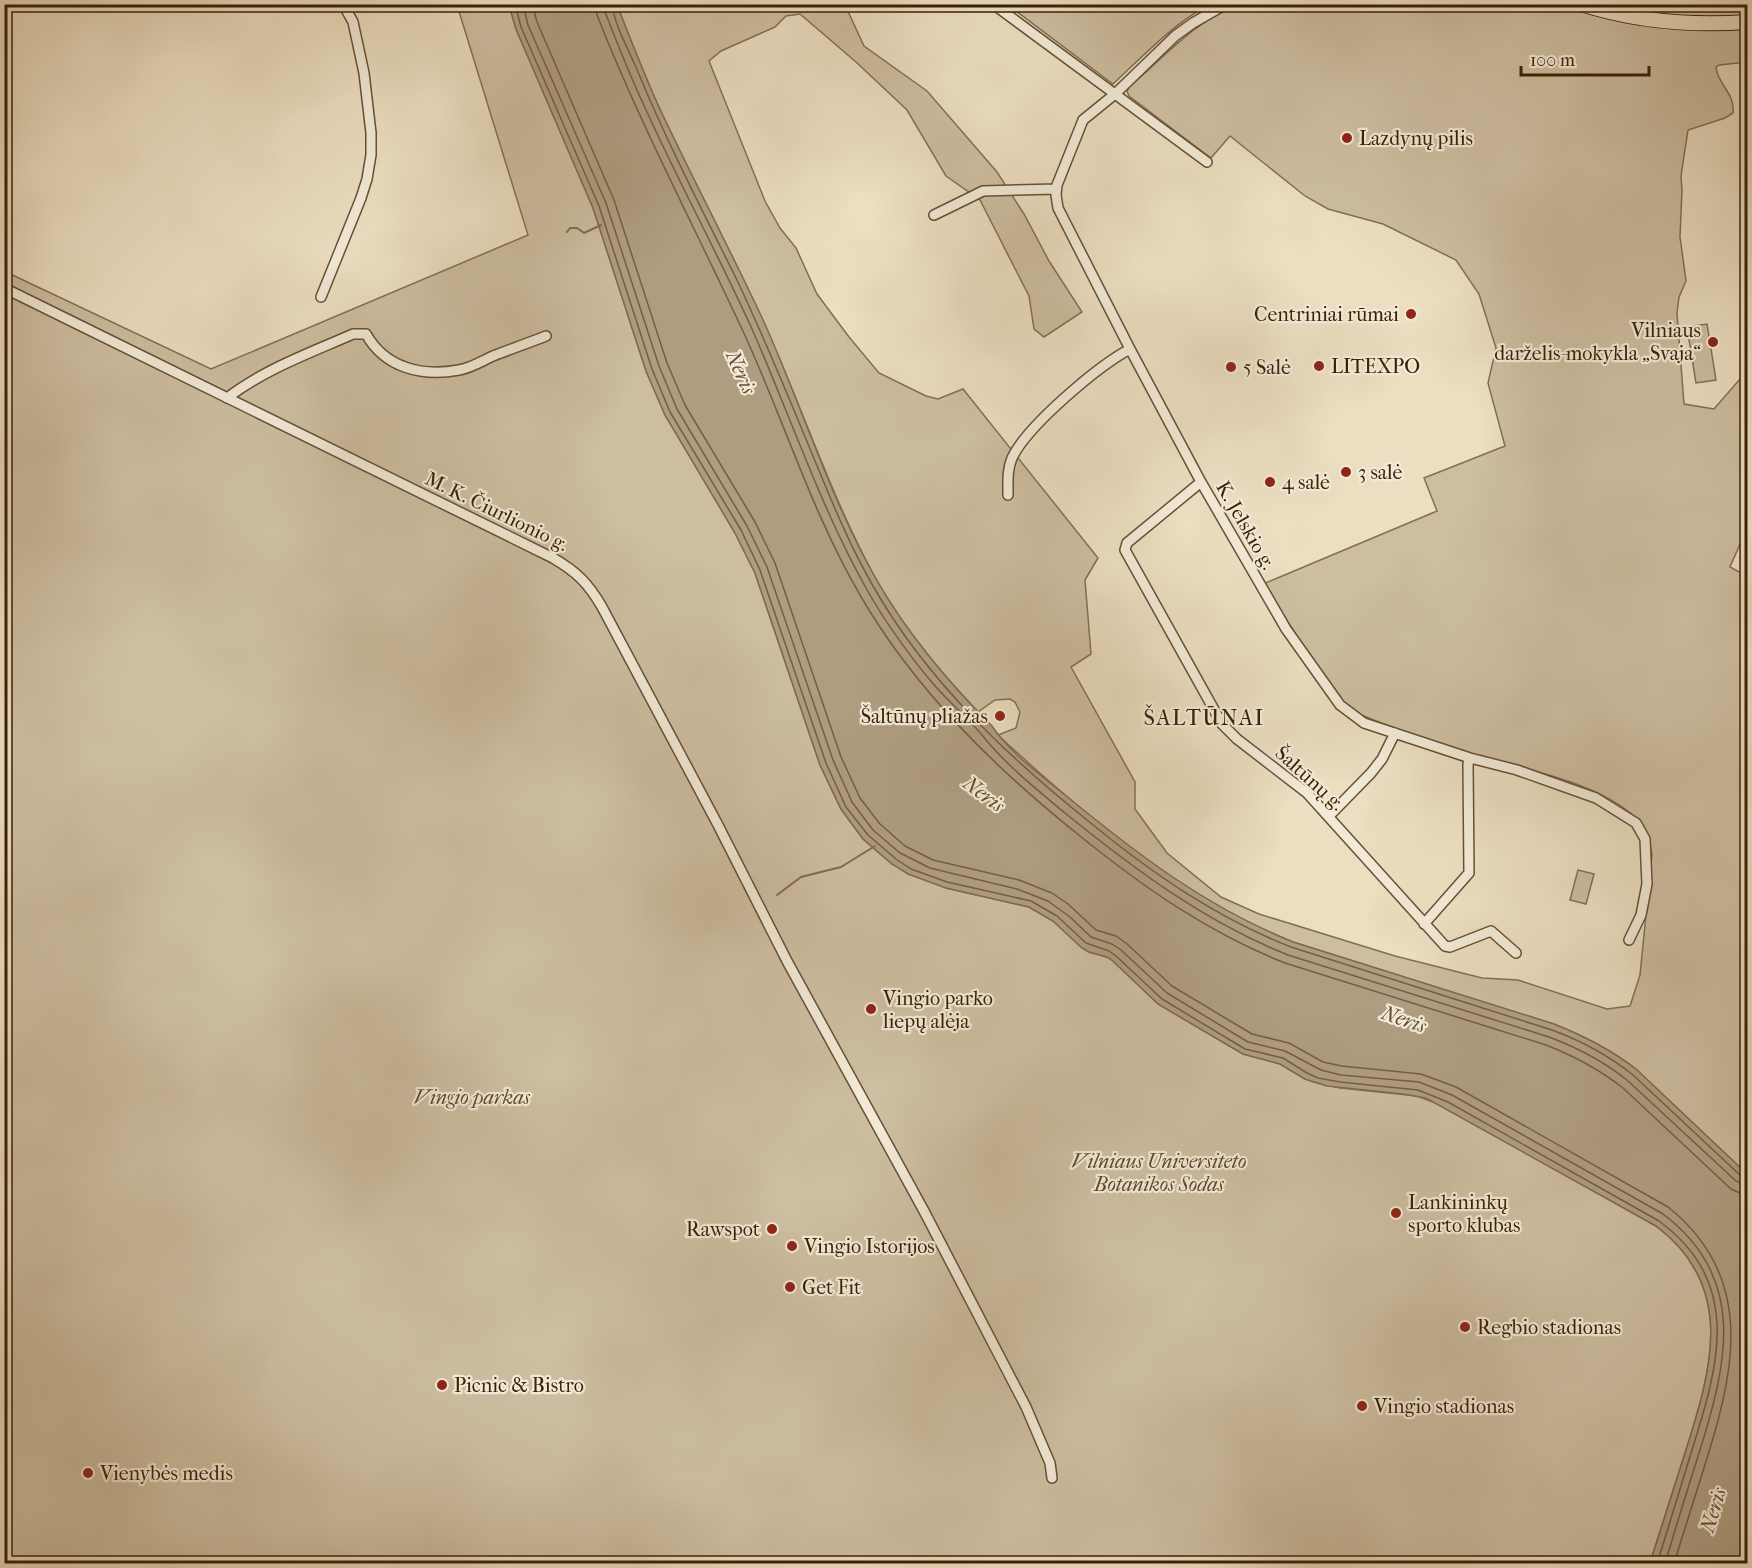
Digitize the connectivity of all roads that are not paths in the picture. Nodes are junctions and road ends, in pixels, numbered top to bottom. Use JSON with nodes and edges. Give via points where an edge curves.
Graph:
{"nodes":[{"id":1,"x":343,"y":4,"type":"edge"},
{"id":2,"x":993,"y":4,"type":"edge"},
{"id":3,"x":1226,"y":4,"type":"edge"},
{"id":4,"x":1581,"y":4,"type":"edge"},
{"id":5,"x":1748,"y":22,"type":"edge"},
{"id":6,"x":1115,"y":94,"type":"junction"},
{"id":7,"x":1207,"y":162,"type":"dead end"},
{"id":8,"x":1056,"y":189,"type":"junction"},
{"id":9,"x":934,"y":215,"type":"dead end"},
{"id":10,"x":4,"y":288,"type":"edge"},
{"id":11,"x":321,"y":297,"type":"dead end"},
{"id":12,"x":546,"y":336,"type":"dead end"},
{"id":13,"x":1130,"y":349,"type":"junction"},
{"id":14,"x":227,"y":398,"type":"junction"},
{"id":15,"x":1201,"y":482,"type":"junction"},
{"id":16,"x":1008,"y":495,"type":"dead end"},
{"id":17,"x":1395,"y":733,"type":"junction"},
{"id":18,"x":1470,"y":758,"type":"junction"},
{"id":19,"x":1329,"y":816,"type":"junction"},
{"id":20,"x":1424,"y":924,"type":"junction"},
{"id":21,"x":1629,"y":940,"type":"dead end"},
{"id":22,"x":1515,"y":953,"type":"dead end"},
{"id":23,"x":1052,"y":1478,"type":"dead end"}],
"edges":[{"from":1,"to":11,"type":"street","via":[[353,22],[364,73],[371,154],[361,198]]},
{"from":2,"to":6,"type":"street"},
{"from":3,"to":6,"type":"street","via":[[1175,36]]},
{"from":4,"to":5,"type":"main road","via":[[1659,21]]},
{"from":6,"to":7,"type":"street"},
{"from":6,"to":8,"type":"street","via":[[1083,120]]},
{"from":8,"to":9,"type":"street","via":[[983,191]]},
{"from":8,"to":13,"type":"street","name":"K. Jelskio g.","via":[[1058,208]]},
{"from":10,"to":14,"type":"street","name":"M. K. Čiurlionio g."},
{"from":12,"to":14,"type":"street","via":[[461,370],[444,372],[401,367],[372,345],[366,334],[353,334],[279,366]]},
{"from":13,"to":15,"type":"street","name":"K. Jelskio g."},
{"from":13,"to":16,"type":"street","via":[[1090,377],[1026,438],[1008,469]]},
{"from":14,"to":23,"type":"street","name":"M. K. Čiurlionio g.","via":[[553,558],[584,580],[924,1211],[1026,1407],[1050,1463]]},
{"from":15,"to":17,"type":"street","name":"K. Jelskio g.","via":[[1286,629],[1340,705],[1364,723]]},
{"from":15,"to":19,"type":"street","name":"Šaltūnų g.","via":[[1127,543],[1125,550],[1222,724],[1307,793]]},
{"from":17,"to":18,"type":"street","name":"K. Jelskio g."},
{"from":17,"to":19,"type":"street","via":[[1371,773]]},
{"from":18,"to":20,"type":"street","via":[[1469,873]]},
{"from":18,"to":21,"type":"street","name":"K. Jelskio g.","via":[[1596,798],[1636,823],[1645,839],[1647,884],[1641,915]]},
{"from":19,"to":20,"type":"street","name":"Šaltūnų g."},
{"from":20,"to":22,"type":"street","name":"Šaltūnų g.","via":[[1447,947],[1491,931]]}]}
